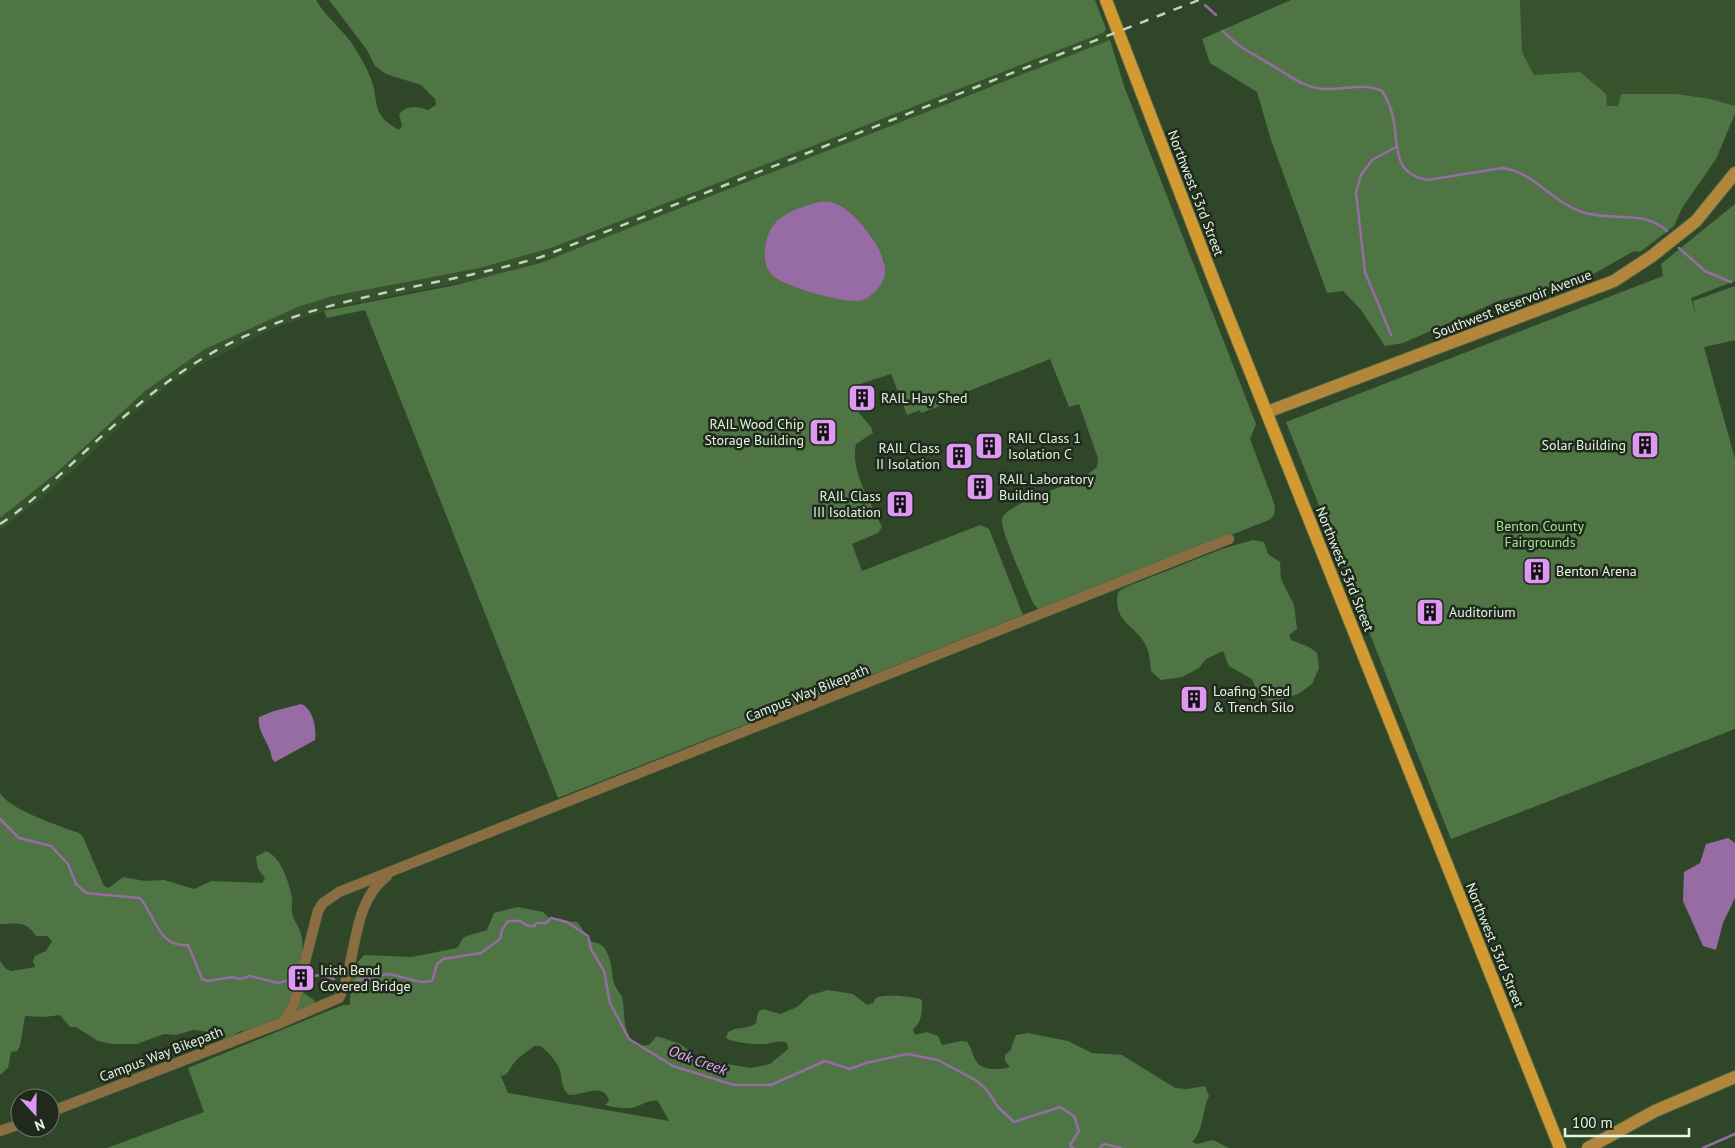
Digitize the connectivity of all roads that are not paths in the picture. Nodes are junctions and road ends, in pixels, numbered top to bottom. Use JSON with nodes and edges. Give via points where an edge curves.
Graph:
{"nodes":[{"id":1,"x":1106,"y":0,"type":"edge"},
{"id":2,"x":1735,"y":173,"type":"edge"},
{"id":3,"x":1267,"y":412,"type":"junction"},
{"id":4,"x":1229,"y":539,"type":"dead end"},
{"id":5,"x":394,"y":871,"type":"junction"},
{"id":6,"x":283,"y":1022,"type":"junction"},
{"id":7,"x":1735,"y":1077,"type":"edge"},
{"id":8,"x":60,"y":1108,"type":"edge"},
{"id":9,"x":1560,"y":1148,"type":"edge"},
{"id":10,"x":1588,"y":1148,"type":"edge"}],
"edges":[{"from":1,"to":3,"type":"main road","name":"Northwest 53rd Street"},
{"from":2,"to":3,"type":"main road","name":"Southwest Reservoir Avenue","via":[[1696,221],[1614,281]]},
{"from":3,"to":9,"type":"main road","name":"Northwest 53rd Street"},
{"from":4,"to":5,"type":"street","name":"Campus Way Bikepath"},
{"from":5,"to":6,"type":"street","name":"Campus Way Bikepath","via":[[381,881],[366,906],[339,998]]},
{"from":5,"to":6,"type":"street","name":"Campus Way Bikepath","via":[[339,892],[323,903],[314,922],[298,991]]},
{"from":6,"to":8,"type":"street","name":"Campus Way Bikepath"},
{"from":7,"to":10,"type":"main road","via":[[1655,1111]]}]}
